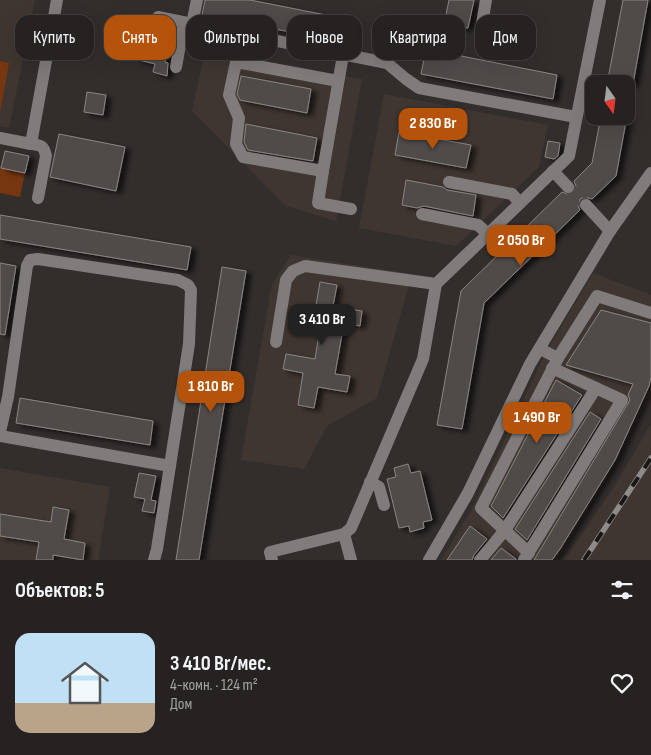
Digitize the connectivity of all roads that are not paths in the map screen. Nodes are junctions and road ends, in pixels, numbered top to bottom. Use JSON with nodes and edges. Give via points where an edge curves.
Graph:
{"nodes":[{"id":1,"x":57,"y":0,"type":"edge"},
{"id":2,"x":197,"y":0,"type":"edge"},
{"id":3,"x":486,"y":0,"type":"edge"},
{"id":4,"x":600,"y":0,"type":"edge"},
{"id":5,"x":191,"y":15,"type":"edge"},
{"id":6,"x":484,"y":15,"type":"edge"},
{"id":7,"x":186,"y":31,"type":"edge"},
{"id":8,"x":362,"y":58,"type":"edge"},
{"id":9,"x":342,"y":60,"type":"edge"},
{"id":10,"x":176,"y":67,"type":"dead end"},
{"id":11,"x":338,"y":81,"type":"junction"},
{"id":12,"x":576,"y":117,"type":"junction"},
{"id":13,"x":0,"y":138,"type":"edge"},
{"id":14,"x":31,"y":144,"type":"junction"},
{"id":15,"x":323,"y":171,"type":"junction"},
{"id":16,"x":553,"y":171,"type":"junction"},
{"id":17,"x":651,"y":173,"type":"edge"},
{"id":18,"x":449,"y":182,"type":"dead end"},
{"id":19,"x":568,"y":187,"type":"tunnel mouth"},
{"id":20,"x":38,"y":198,"type":"dead end"},
{"id":21,"x":520,"y":203,"type":"junction"},
{"id":22,"x":586,"y":205,"type":"tunnel mouth"},
{"id":23,"x":351,"y":209,"type":"dead end"},
{"id":24,"x":422,"y":214,"type":"dead end"},
{"id":25,"x":610,"y":231,"type":"junction"},
{"id":26,"x":488,"y":234,"type":"junction"},
{"id":27,"x":436,"y":284,"type":"junction"},
{"id":28,"x":651,"y":313,"type":"edge"},
{"id":29,"x":276,"y":342,"type":"dead end"},
{"id":30,"x":540,"y":348,"type":"junction"},
{"id":31,"x":555,"y":363,"type":"junction"},
{"id":32,"x":596,"y":388,"type":"junction"},
{"id":33,"x":0,"y":432,"type":"edge"},
{"id":34,"x":0,"y":436,"type":"edge"},
{"id":35,"x":170,"y":466,"type":"junction"},
{"id":36,"x":370,"y":482,"type":"junction"},
{"id":37,"x":468,"y":493,"type":"junction"},
{"id":38,"x":384,"y":505,"type":"dead end"},
{"id":39,"x":481,"y":508,"type":"junction"},
{"id":40,"x":505,"y":530,"type":"junction"},
{"id":41,"x":344,"y":534,"type":"junction"},
{"id":42,"x":526,"y":557,"type":"edge"},
{"id":43,"x":154,"y":560,"type":"edge"},
{"id":44,"x":272,"y":560,"type":"edge"},
{"id":45,"x":351,"y":560,"type":"edge"},
{"id":46,"x":429,"y":560,"type":"edge"},
{"id":47,"x":480,"y":560,"type":"edge"}],
"edges":[{"from":1,"to":14,"type":"lane"},
{"from":2,"to":5,"type":"lane"},
{"from":3,"to":6,"type":"lane"},
{"from":4,"to":12,"type":"lane"},
{"from":7,"to":10,"type":"lane"},
{"from":8,"to":12,"type":"lane","via":[[387,63],[419,88]]},
{"from":9,"to":11,"type":"lane"},
{"from":11,"to":15,"type":"lane"},
{"from":11,"to":15,"type":"lane","via":[[236,62],[229,94],[239,118],[236,144],[243,156]]},
{"from":12,"to":16,"type":"lane","via":[[569,156]]},
{"from":13,"to":14,"type":"lane"},
{"from":14,"to":20,"type":"lane","via":[[41,145],[46,156]]},
{"from":15,"to":23,"type":"lane","via":[[318,203]]},
{"from":16,"to":19,"type":"lane"},
{"from":16,"to":21,"type":"lane"},
{"from":17,"to":25,"type":"lane"},
{"from":18,"to":21,"type":"lane","via":[[512,194]]},
{"from":21,"to":26,"type":"lane"},
{"from":22,"to":25,"type":"lane"},
{"from":24,"to":26,"type":"lane","via":[[478,225]]},
{"from":25,"to":30,"type":"lane"},
{"from":26,"to":27,"type":"lane"},
{"from":27,"to":29,"type":"lane","via":[[305,266],[293,271],[286,280]]},
{"from":27,"to":36,"type":"lane","via":[[423,359]]},
{"from":28,"to":31,"type":"lane","via":[[597,296]]},
{"from":30,"to":31,"type":"lane"},
{"from":30,"to":37,"type":"lane"},
{"from":31,"to":32,"type":"lane"},
{"from":31,"to":39,"type":"lane"},
{"from":32,"to":40,"type":"lane"},
{"from":32,"to":42,"type":"lane","via":[[622,400]]},
{"from":33,"to":35,"type":"lane","via":[[30,260],[178,280],[191,290],[189,344]]},
{"from":34,"to":35,"type":"lane"},
{"from":35,"to":43,"type":"lane"},
{"from":36,"to":38,"type":"lane","via":[[380,487]]},
{"from":36,"to":41,"type":"lane","via":[[351,528]]},
{"from":37,"to":39,"type":"lane"},
{"from":37,"to":46,"type":"lane"},
{"from":39,"to":40,"type":"lane"},
{"from":40,"to":42,"type":"lane"},
{"from":40,"to":47,"type":"lane"},
{"from":41,"to":44,"type":"lane","via":[[270,552]]},
{"from":41,"to":45,"type":"lane"}]}
